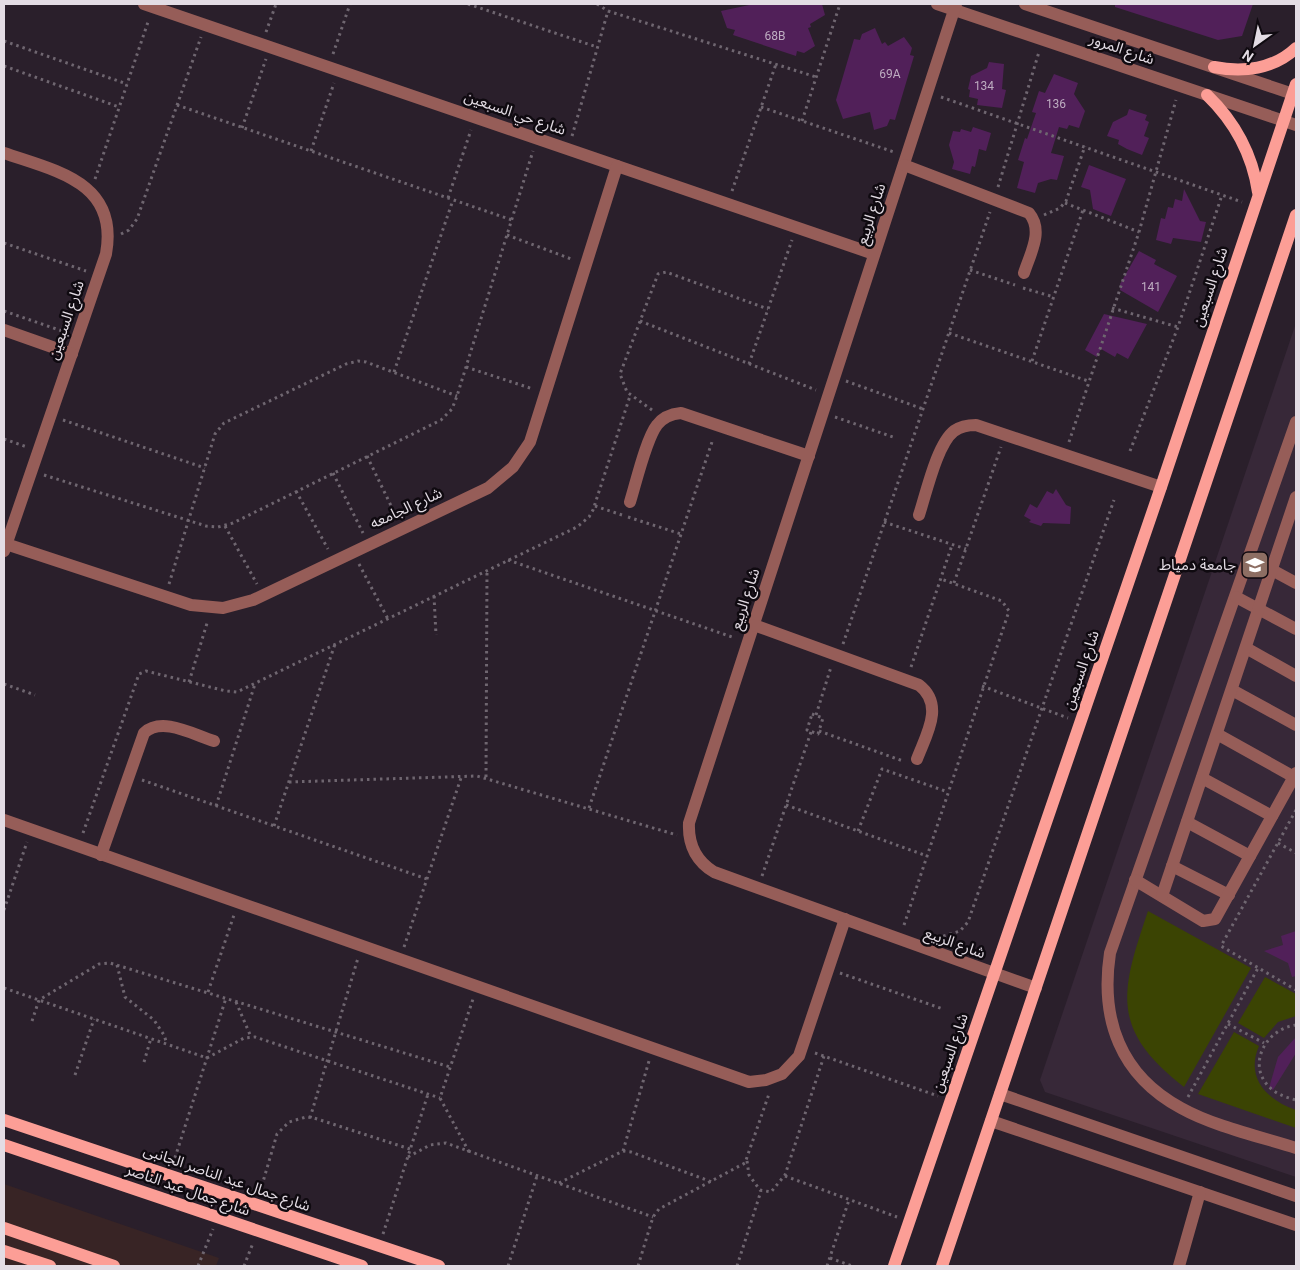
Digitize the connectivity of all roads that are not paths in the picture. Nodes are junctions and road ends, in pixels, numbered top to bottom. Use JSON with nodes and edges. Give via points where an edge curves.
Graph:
{"nodes":[{"id":1,"x":937,"y":4,"type":"edge"},
{"id":2,"x":1025,"y":4,"type":"edge"},
{"id":3,"x":149,"y":5,"type":"edge"},
{"id":4,"x":955,"y":7,"type":"edge"},
{"id":5,"x":1296,"y":48,"type":"edge"},
{"id":6,"x":1214,"y":67,"type":"junction"},
{"id":7,"x":1295,"y":91,"type":"edge"},
{"id":8,"x":1207,"y":95,"type":"junction"},
{"id":9,"x":1284,"y":121,"type":"junction"},
{"id":10,"x":1296,"y":125,"type":"edge"},
{"id":11,"x":4,"y":153,"type":"edge"},
{"id":12,"x":905,"y":160,"type":"junction"},
{"id":13,"x":617,"y":166,"type":"junction"},
{"id":14,"x":1258,"y":194,"type":"junction"},
{"id":15,"x":1296,"y":215,"type":"edge"},
{"id":16,"x":874,"y":254,"type":"junction"},
{"id":17,"x":1024,"y":274,"type":"dead end"},
{"id":18,"x":4,"y":330,"type":"edge"},
{"id":19,"x":72,"y":354,"type":"junction"},
{"id":20,"x":1296,"y":422,"type":"edge"},
{"id":21,"x":809,"y":456,"type":"junction"},
{"id":22,"x":1162,"y":486,"type":"junction"},
{"id":23,"x":1296,"y":497,"type":"edge"},
{"id":24,"x":630,"y":502,"type":"dead end"},
{"id":25,"x":919,"y":515,"type":"dead end"},
{"id":26,"x":1291,"y":534,"type":"edge"},
{"id":27,"x":5,"y":548,"type":"edge"},
{"id":28,"x":1272,"y":570,"type":"junction"},
{"id":29,"x":1296,"y":583,"type":"edge"},
{"id":30,"x":1236,"y":597,"type":"junction"},
{"id":31,"x":1259,"y":609,"type":"junction"},
{"id":32,"x":754,"y":625,"type":"junction"},
{"id":33,"x":1296,"y":629,"type":"edge"},
{"id":34,"x":1246,"y":648,"type":"junction"},
{"id":35,"x":1296,"y":676,"type":"edge"},
{"id":36,"x":1232,"y":690,"type":"junction"},
{"id":37,"x":1296,"y":725,"type":"edge"},
{"id":38,"x":1217,"y":734,"type":"junction"},
{"id":39,"x":214,"y":741,"type":"dead end"},
{"id":40,"x":911,"y":760,"type":"road end"},
{"id":41,"x":1295,"y":775,"type":"edge"},
{"id":42,"x":1202,"y":778,"type":"junction"},
{"id":43,"x":1272,"y":816,"type":"junction"},
{"id":44,"x":4,"y":820,"type":"edge"},
{"id":45,"x":1187,"y":822,"type":"junction"},
{"id":46,"x":101,"y":855,"type":"junction"},
{"id":47,"x":1250,"y":856,"type":"junction"},
{"id":48,"x":1172,"y":866,"type":"junction"},
{"id":49,"x":1135,"y":880,"type":"junction"},
{"id":50,"x":1229,"y":895,"type":"junction"},
{"id":51,"x":1162,"y":896,"type":"junction"},
{"id":52,"x":845,"y":919,"type":"junction"},
{"id":53,"x":994,"y":974,"type":"junction"},
{"id":54,"x":1036,"y":988,"type":"junction"},
{"id":55,"x":1000,"y":1094,"type":"junction"},
{"id":56,"x":4,"y":1120,"type":"edge"},
{"id":57,"x":991,"y":1121,"type":"junction"},
{"id":58,"x":4,"y":1145,"type":"edge"},
{"id":59,"x":1296,"y":1148,"type":"edge"},
{"id":60,"x":1200,"y":1192,"type":"junction"},
{"id":61,"x":1296,"y":1196,"type":"edge"},
{"id":62,"x":1296,"y":1225,"type":"edge"},
{"id":63,"x":4,"y":1228,"type":"edge"},
{"id":64,"x":4,"y":1250,"type":"edge"},
{"id":65,"x":50,"y":1266,"type":"edge"},
{"id":66,"x":114,"y":1266,"type":"edge"},
{"id":67,"x":362,"y":1266,"type":"edge"},
{"id":68,"x":439,"y":1266,"type":"edge"},
{"id":69,"x":894,"y":1266,"type":"edge"},
{"id":70,"x":942,"y":1266,"type":"edge"},
{"id":71,"x":1179,"y":1266,"type":"edge"}],
"edges":[{"from":1,"to":4,"type":"street","name":"شارع المرور"},
{"from":2,"to":6,"type":"street","name":"شارع المرور"},
{"from":3,"to":13,"type":"street","name":"شارع حي السبعين"},
{"from":4,"to":8,"type":"street","name":"شارع المرور"},
{"from":4,"to":12,"type":"street","name":"شارع الربيع"},
{"from":5,"to":6,"type":"main road","via":[[1281,59],[1255,69]]},
{"from":6,"to":7,"type":"street","name":"شارع المرور"},
{"from":7,"to":9,"type":"main road","name":"شارع السبعين"},
{"from":8,"to":9,"type":"street","name":"شارع المرور"},
{"from":8,"to":14,"type":"main road","via":[[1227,115],[1242,140],[1253,166]]},
{"from":9,"to":10,"type":"street","name":"شارع المرور"},
{"from":9,"to":14,"type":"main road","name":"شارع السبعين"},
{"from":11,"to":19,"type":"street","name":"شارع السبعين","via":[[66,174],[90,191],[102,208],[108,236],[106,254]]},
{"from":12,"to":16,"type":"street","name":"شارع الربيع"},
{"from":12,"to":17,"type":"street","via":[[1023,210],[1033,219],[1036,237]]},
{"from":13,"to":16,"type":"street","name":"شارع حي السبعين"},
{"from":13,"to":27,"type":"street","name":"شارع الجامعه","via":[[530,442],[507,472],[488,488],[243,604],[212,608],[192,605]]},
{"from":14,"to":22,"type":"main road","name":"شارع السبعين"},
{"from":15,"to":54,"type":"main road"},
{"from":16,"to":21,"type":"street","name":"شارع الربيع"},
{"from":18,"to":19,"type":"street"},
{"from":19,"to":27,"type":"street","name":"شارع السبعين"},
{"from":20,"to":30,"type":"street"},
{"from":21,"to":24,"type":"street","via":[[681,413],[664,418],[653,431]]},
{"from":21,"to":32,"type":"street","name":"شارع الربيع"},
{"from":22,"to":25,"type":"street","via":[[976,425],[962,427],[949,436]]},
{"from":22,"to":53,"type":"main road","name":"شارع السبعين"},
{"from":23,"to":26,"type":"street"},
{"from":26,"to":28,"type":"street"},
{"from":28,"to":29,"type":"street"},
{"from":28,"to":31,"type":"street"},
{"from":30,"to":31,"type":"street"},
{"from":30,"to":49,"type":"street"},
{"from":31,"to":33,"type":"street"},
{"from":31,"to":34,"type":"street"},
{"from":32,"to":40,"type":"street","via":[[924,689],[933,708]]},
{"from":32,"to":52,"type":"street","name":"شارع الربيع","via":[[689,823],[690,838],[695,854],[707,868]]},
{"from":34,"to":35,"type":"street"},
{"from":34,"to":36,"type":"street"},
{"from":36,"to":37,"type":"street"},
{"from":36,"to":38,"type":"street"},
{"from":38,"to":41,"type":"street"},
{"from":38,"to":42,"type":"street"},
{"from":39,"to":46,"type":"street","via":[[168,726],[149,729],[141,739]]},
{"from":41,"to":43,"type":"street"},
{"from":42,"to":43,"type":"street"},
{"from":42,"to":45,"type":"street"},
{"from":43,"to":47,"type":"street"},
{"from":44,"to":46,"type":"street"},
{"from":45,"to":47,"type":"street"},
{"from":45,"to":48,"type":"street"},
{"from":46,"to":52,"type":"street","via":[[749,1082],[774,1078],[788,1069],[802,1048]]},
{"from":47,"to":50,"type":"street"},
{"from":48,"to":50,"type":"street"},
{"from":48,"to":51,"type":"street"},
{"from":49,"to":51,"type":"street"},
{"from":49,"to":59,"type":"street","via":[[1110,953],[1106,978],[1107,1004],[1123,1052],[1156,1092],[1181,1108]]},
{"from":50,"to":51,"type":"street","via":[[1217,916],[1207,922]]},
{"from":52,"to":53,"type":"street","name":"شارع الربيع"},
{"from":53,"to":54,"type":"street","name":"شارع الربيع"},
{"from":53,"to":69,"type":"main road","name":"شارع السبعين"},
{"from":54,"to":55,"type":"main road"},
{"from":55,"to":57,"type":"main road"},
{"from":55,"to":61,"type":"street"},
{"from":56,"to":68,"type":"main road","name":"شارع جمال عبد الناصر الجانبى"},
{"from":57,"to":60,"type":"street"},
{"from":57,"to":70,"type":"main road"},
{"from":58,"to":67,"type":"main road","name":"شارع جمال عبد الناصر"},
{"from":60,"to":62,"type":"street"},
{"from":60,"to":71,"type":"street"},
{"from":63,"to":66,"type":"main road"},
{"from":64,"to":65,"type":"main road"}]}
